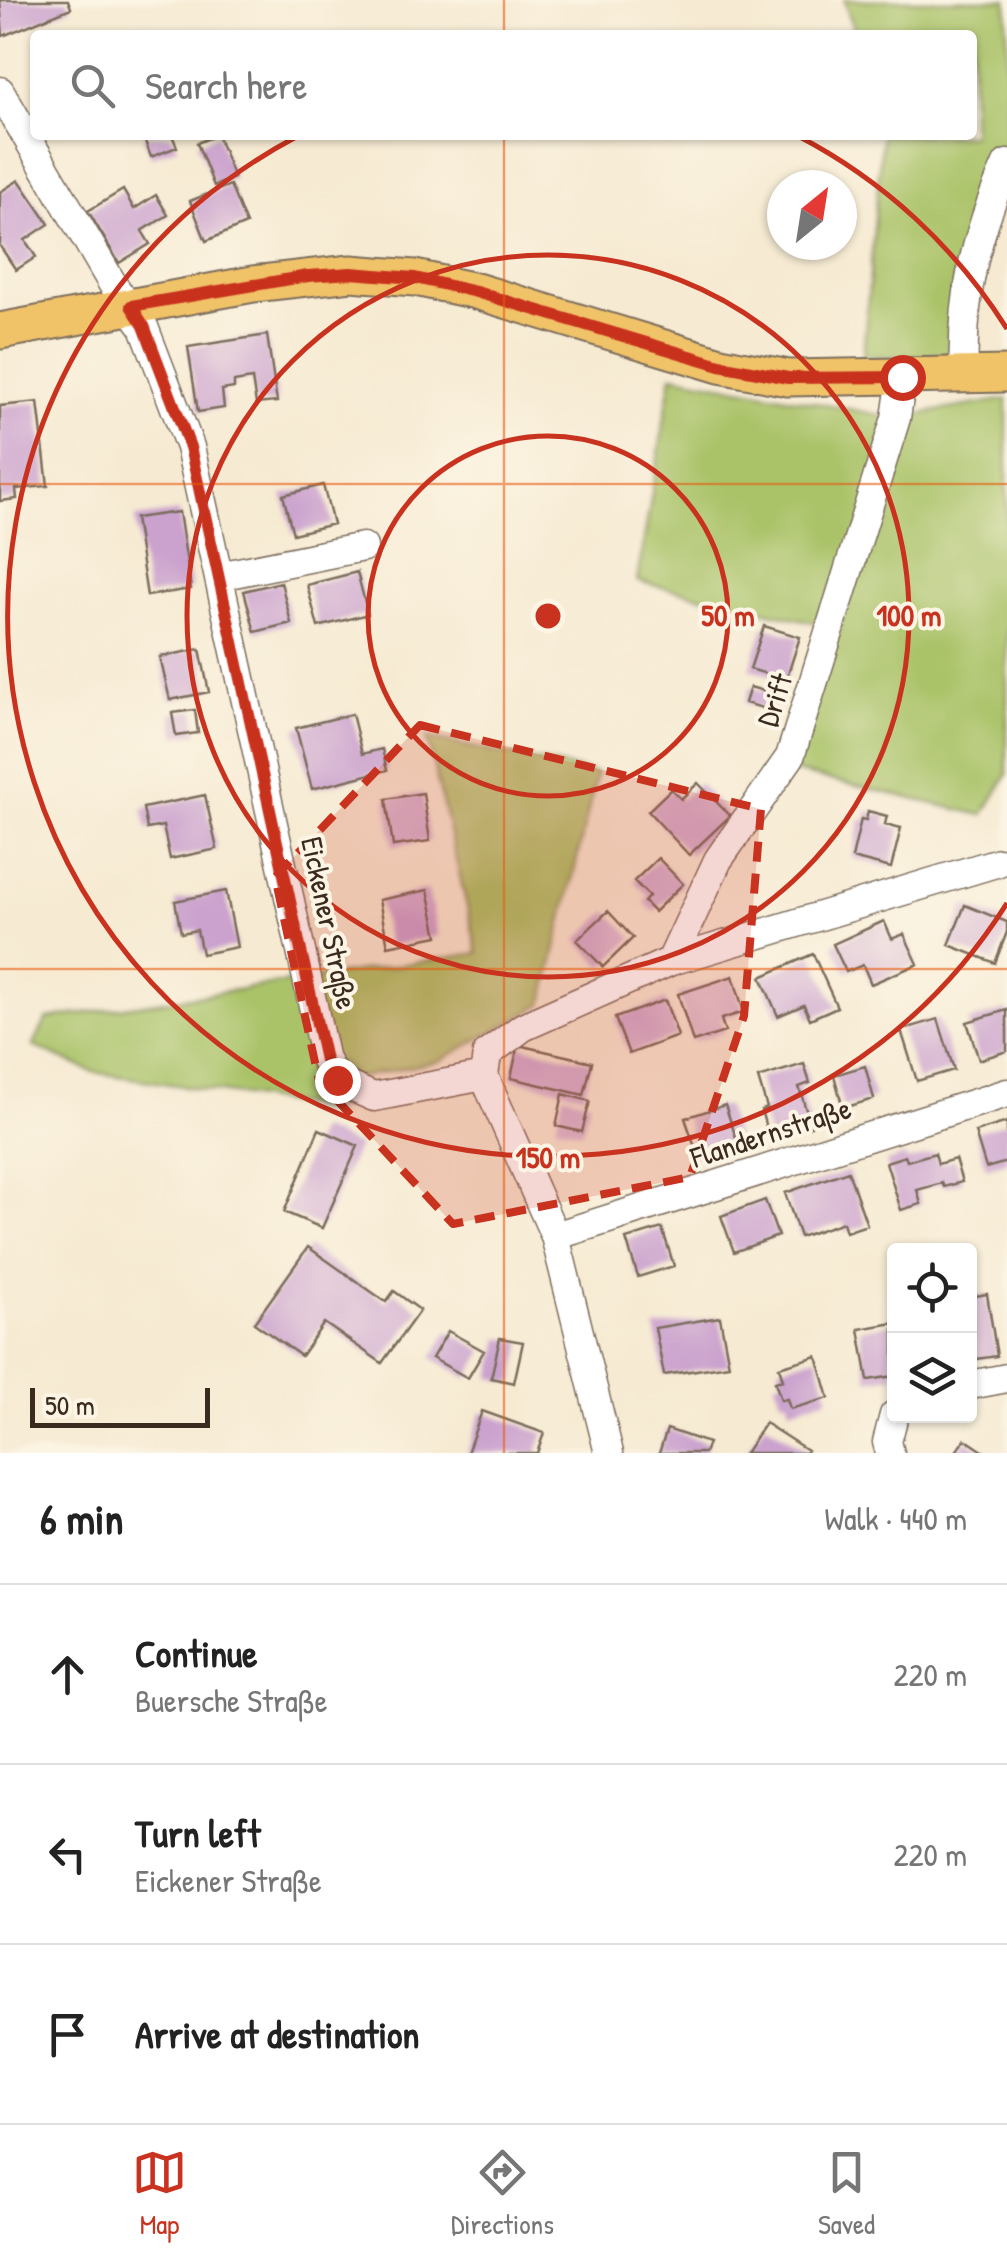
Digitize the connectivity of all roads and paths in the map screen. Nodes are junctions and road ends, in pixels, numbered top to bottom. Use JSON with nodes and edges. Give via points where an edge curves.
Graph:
{"nodes":[{"id":1,"x":0,"y":90,"type":"edge"},
{"id":2,"x":1007,"y":164,"type":"edge"},
{"id":3,"x":131,"y":306,"type":"junction"},
{"id":4,"x":0,"y":331,"type":"edge"},
{"id":5,"x":1007,"y":374,"type":"edge"},
{"id":6,"x":964,"y":375,"type":"junction"},
{"id":7,"x":902,"y":377,"type":"junction"},
{"id":8,"x":362,"y":548,"type":"dead end"},
{"id":9,"x":219,"y":576,"type":"junction"},
{"id":10,"x":999,"y":862,"type":"dead end"},
{"id":11,"x":671,"y":961,"type":"junction"},
{"id":12,"x":484,"y":1076,"type":"junction"},
{"id":13,"x":1007,"y":1093,"type":"edge"},
{"id":14,"x":554,"y":1236,"type":"junction"},
{"id":15,"x":1007,"y":1378,"type":"edge"},
{"id":16,"x":977,"y":1384,"type":"edge"},
{"id":17,"x":892,"y":1423,"type":"edge"},
{"id":18,"x":610,"y":1453,"type":"edge"},
{"id":19,"x":890,"y":1453,"type":"edge"}],
"edges":[{"from":1,"to":3,"type":"street","name":"Eickener Straße"},
{"from":2,"to":6,"type":"street","via":[[974,250],[964,310]]},
{"from":3,"to":4,"type":"main road"},
{"from":3,"to":7,"type":"main road","via":[[308,276],[415,278],[720,365],[788,378]]},
{"from":3,"to":9,"type":"street","name":"Eickener Straße","via":[[190,447]]},
{"from":5,"to":6,"type":"main road"},
{"from":6,"to":7,"type":"main road"},
{"from":7,"to":11,"type":"street","name":"Drift","via":[[896,418],[790,757],[718,860]]},
{"from":8,"to":9,"type":"street"},
{"from":9,"to":12,"type":"street","name":"Eickener Straße","via":[[325,1060],[337,1080],[374,1097]]},
{"from":10,"to":11,"type":"street"},
{"from":11,"to":12,"type":"street","via":[[522,1028],[487,1054]]},
{"from":12,"to":14,"type":"street"},
{"from":13,"to":14,"type":"street","name":"Flandernstraße"},
{"from":14,"to":18,"type":"street"},
{"from":15,"to":16,"type":"street"},
{"from":17,"to":19,"type":"street"}]}
